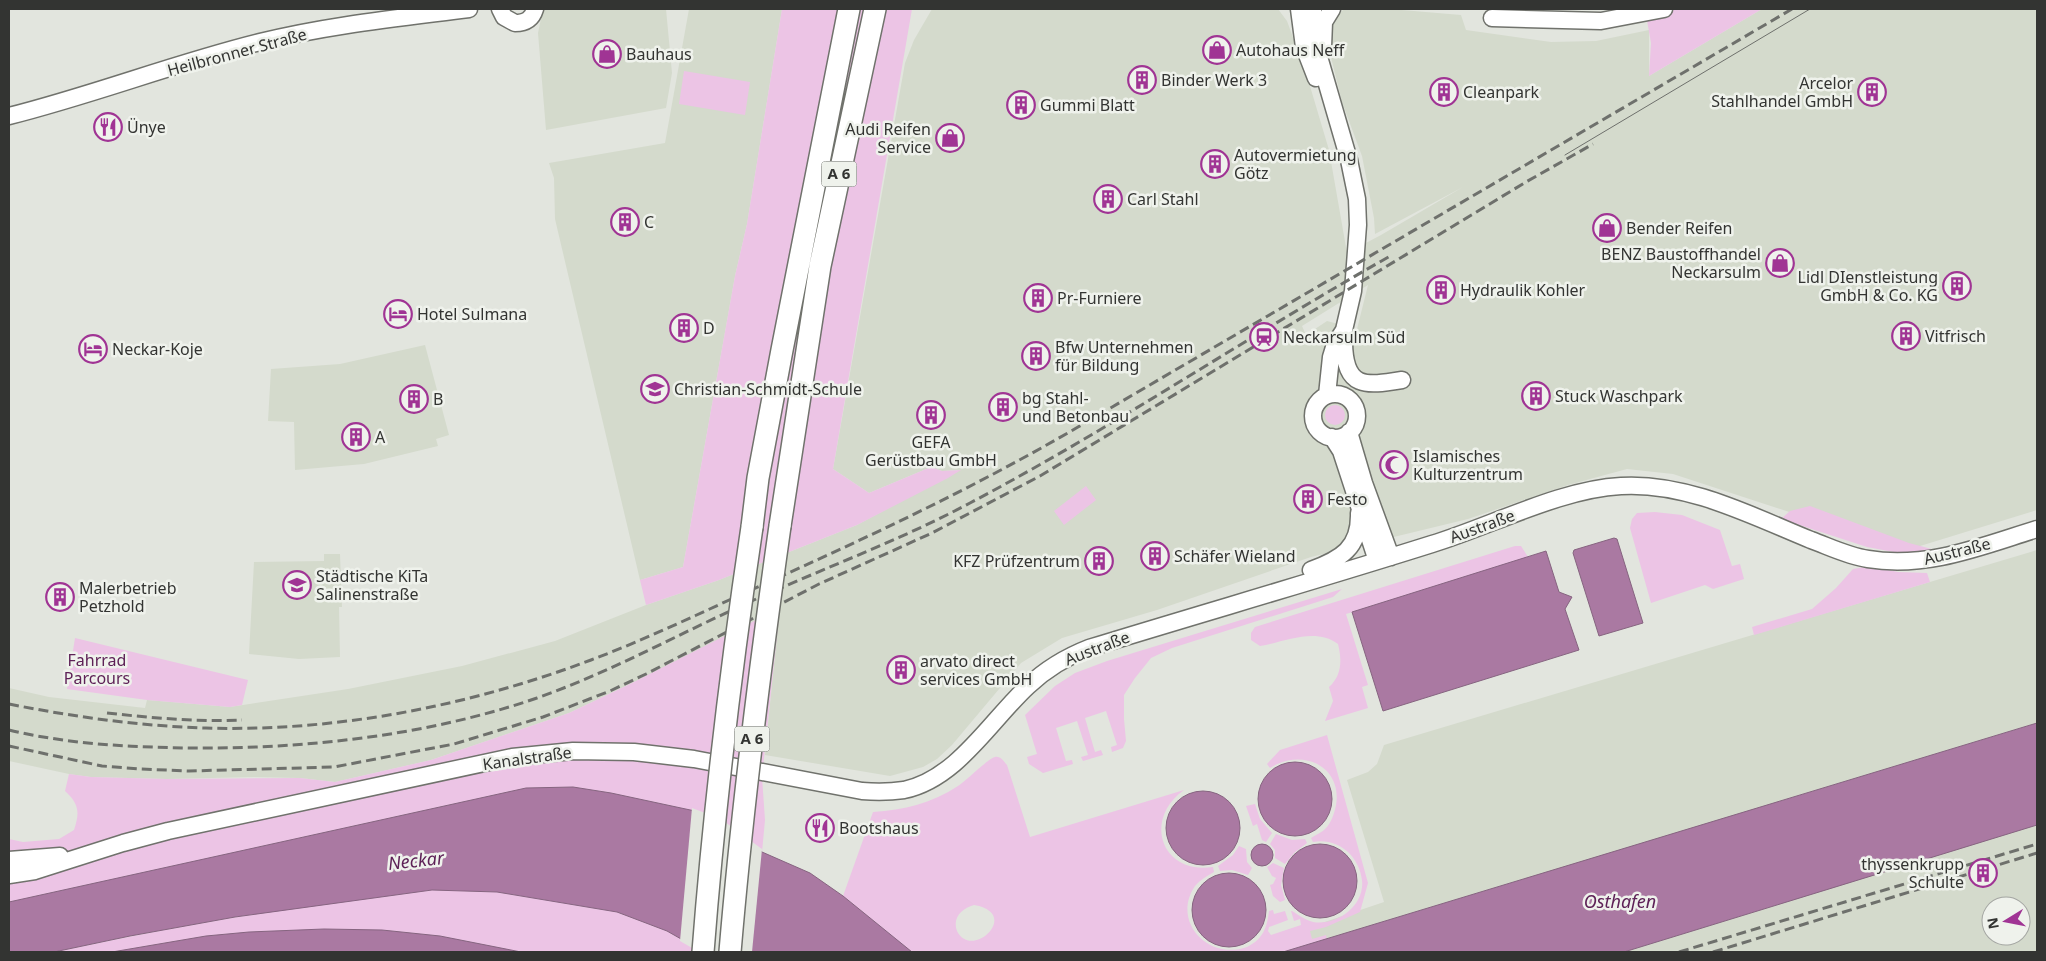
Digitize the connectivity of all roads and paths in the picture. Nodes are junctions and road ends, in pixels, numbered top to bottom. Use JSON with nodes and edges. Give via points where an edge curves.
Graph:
{"nodes":[{"id":1,"x":469,"y":9,"type":"edge"},
{"id":2,"x":500,"y":9,"type":"edge"},
{"id":3,"x":538,"y":9,"type":"edge"},
{"id":4,"x":836,"y":9,"type":"edge"},
{"id":5,"x":849,"y":9,"type":"edge"},
{"id":6,"x":874,"y":9,"type":"edge"},
{"id":7,"x":1288,"y":9,"type":"edge"},
{"id":8,"x":1299,"y":9,"type":"edge"},
{"id":9,"x":1313,"y":9,"type":"edge"},
{"id":10,"x":1332,"y":9,"type":"edge"},
{"id":11,"x":1511,"y":9,"type":"edge"},
{"id":12,"x":1641,"y":9,"type":"edge"},
{"id":13,"x":1664,"y":9,"type":"edge"},
{"id":14,"x":1492,"y":18,"type":"dead end"},
{"id":15,"x":1304,"y":47,"type":"junction"},
{"id":16,"x":1324,"y":69,"type":"junction"},
{"id":17,"x":9,"y":116,"type":"edge"},
{"id":18,"x":825,"y":125,"type":"junction"},
{"id":19,"x":1341,"y":135,"type":"junction"},
{"id":20,"x":1344,"y":336,"type":"junction"},
{"id":21,"x":1402,"y":380,"type":"dead end"},
{"id":22,"x":1335,"y":395,"type":"junction"},
{"id":23,"x":1349,"y":432,"type":"junction"},
{"id":24,"x":1332,"y":437,"type":"junction"},
{"id":25,"x":1360,"y":507,"type":"junction"},
{"id":26,"x":2037,"y":529,"type":"edge"},
{"id":27,"x":1384,"y":559,"type":"junction"},
{"id":28,"x":1288,"y":588,"type":"junction"},
{"id":29,"x":964,"y":754,"type":"joint"},
{"id":30,"x":87,"y":854,"type":"junction"},
{"id":31,"x":9,"y":860,"type":"edge"},
{"id":32,"x":9,"y":875,"type":"edge"},
{"id":33,"x":703,"y":952,"type":"edge"},
{"id":34,"x":730,"y":952,"type":"edge"}],
"edges":[{"from":1,"to":17,"type":"main road","name":"Heilbronner Straße","via":[[351,24],[261,42]]},
{"from":2,"to":3,"type":"main road","via":[[504,17],[516,23],[528,20]]},
{"from":4,"to":18,"type":"highway"},
{"from":5,"to":18,"type":"highway","number":"A 6"},
{"from":6,"to":34,"type":"highway","number":"A 6","bridge":true,"via":[[820,266],[780,526],[764,638]]},
{"from":7,"to":15,"type":"main road"},
{"from":8,"to":15,"type":"main road"},
{"from":9,"to":16,"type":"main road","via":[[1312,29]]},
{"from":10,"to":16,"type":"main road","via":[[1324,22]]},
{"from":11,"to":12,"type":"main road","via":[[1564,12]]},
{"from":13,"to":14,"type":"main road","via":[[1601,21]]},
{"from":15,"to":19,"type":"main road"},
{"from":16,"to":19,"type":"main road"},
{"from":18,"to":33,"type":"highway","number":"A 6","bridge":true,"via":[[752,527],[710,853]]},
{"from":19,"to":20,"type":"main road","via":[[1357,199],[1358,225],[1354,291]]},
{"from":20,"to":21,"type":"main road","via":[[1346,362],[1358,381],[1374,384]]},
{"from":20,"to":22,"type":"main road"},
{"from":22,"to":23,"type":"main road","via":[[1350,400],[1356,409],[1356,420]]},
{"from":22,"to":24,"type":"main road","via":[[1317,402],[1313,414],[1322,433]]},
{"from":23,"to":24,"type":"main road"},
{"from":23,"to":27,"type":"main road"},
{"from":24,"to":25,"type":"main road","via":[[1341,451]]},
{"from":25,"to":27,"type":"main road"},
{"from":25,"to":28,"type":"main road","via":[[1356,536],[1349,550],[1332,562],[1301,573]]},
{"from":26,"to":27,"type":"main road","name":"Austraße","via":[[1933,559],[1894,562],[1866,559],[1697,496],[1634,485],[1597,488]]},
{"from":27,"to":28,"type":"main road","name":"Austraße"},
{"from":28,"to":29,"type":"main road","name":"Austraße","via":[[1089,648],[1066,658],[1026,687]]},
{"from":29,"to":30,"type":"main road","name":"Kanalstraße","via":[[924,783],[905,790],[884,792],[862,791],[694,759],[644,753],[546,753],[512,757],[177,829]]},
{"from":30,"to":31,"type":"main road","name":"Kanalstraße"},
{"from":30,"to":32,"type":"main road","name":"Kanalstraße","via":[[35,871]]}]}
